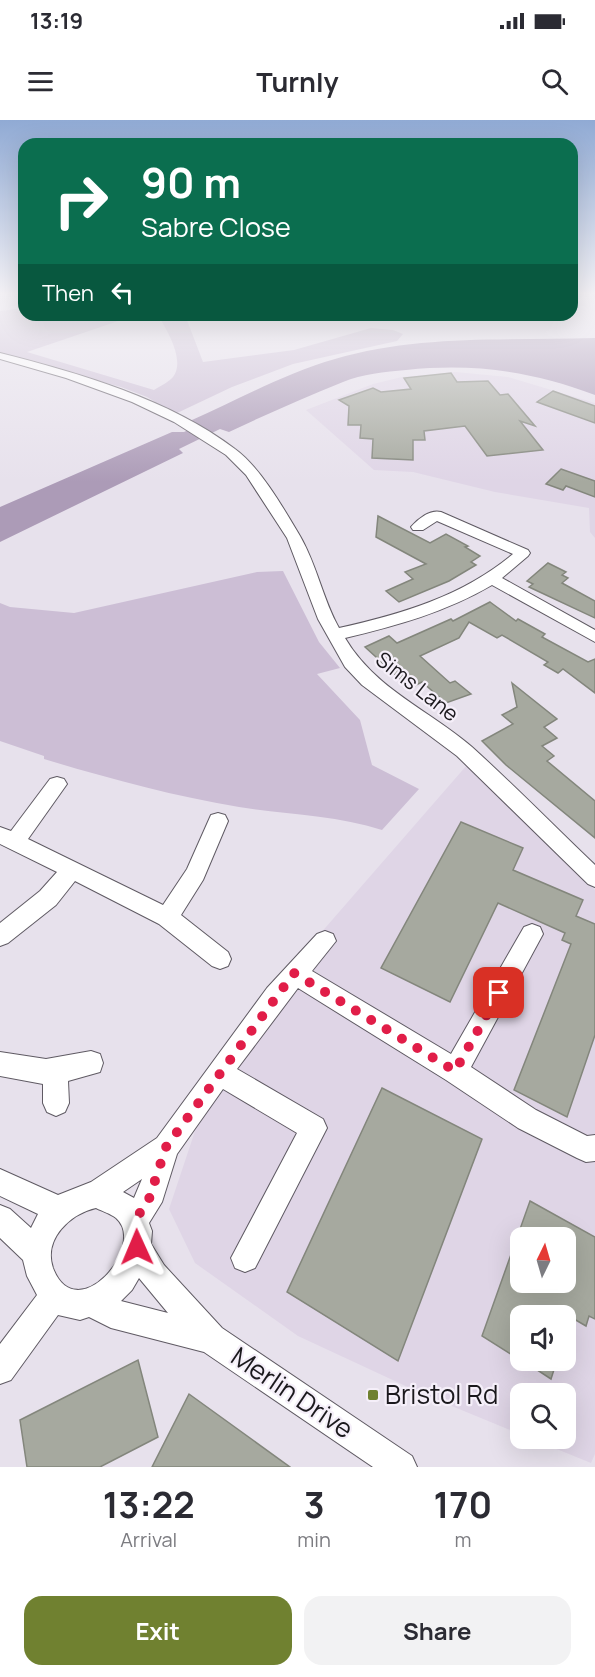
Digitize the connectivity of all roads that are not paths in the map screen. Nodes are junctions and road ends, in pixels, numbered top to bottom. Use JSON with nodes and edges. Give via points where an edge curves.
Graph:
{"nodes":[{"id":1,"x":3,"y":357,"type":"edge"},
{"id":2,"x":418,"y":527,"type":"dead end"},
{"id":3,"x":492,"y":579,"type":"junction"},
{"id":4,"x":334,"y":635,"type":"junction"},
{"id":5,"x":595,"y":637,"type":"edge"},
{"id":6,"x":57,"y":784,"type":"dead end"},
{"id":7,"x":218,"y":821,"type":"dead end"},
{"id":8,"x":8,"y":838,"type":"edge"},
{"id":9,"x":72,"y":870,"type":"junction"},
{"id":10,"x":595,"y":878,"type":"edge"},
{"id":11,"x":167,"y":917,"type":"junction"},
{"id":12,"x":532,"y":934,"type":"dead end"},
{"id":13,"x":0,"y":936,"type":"edge"},
{"id":14,"x":326,"y":941,"type":"dead end"},
{"id":15,"x":220,"y":959,"type":"dead end"},
{"id":16,"x":294,"y":973,"type":"junction"},
{"id":17,"x":91,"y":1063,"type":"dead end"},
{"id":18,"x":0,"y":1064,"type":"edge"},
{"id":19,"x":455,"y":1071,"type":"junction"},
{"id":20,"x":55,"y":1072,"type":"junction"},
{"id":21,"x":219,"y":1073,"type":"junction"},
{"id":22,"x":56,"y":1102,"type":"dead end"},
{"id":23,"x":166,"y":1147,"type":"junction"},
{"id":24,"x":595,"y":1148,"type":"edge"},
{"id":25,"x":0,"y":1182,"type":"edge"},
{"id":26,"x":97,"y":1194,"type":"junction"},
{"id":27,"x":59,"y":1210,"type":"junction"},
{"id":28,"x":0,"y":1219,"type":"edge"},
{"id":29,"x":136,"y":1234,"type":"junction"},
{"id":30,"x":38,"y":1254,"type":"junction"},
{"id":31,"x":245,"y":1258,"type":"dead end"},
{"id":32,"x":54,"y":1296,"type":"junction"},
{"id":33,"x":93,"y":1303,"type":"junction"},
{"id":34,"x":212,"y":1338,"type":"junction"},
{"id":35,"x":0,"y":1369,"type":"edge"},
{"id":36,"x":401,"y":1467,"type":"edge"}],
"edges":[{"from":1,"to":4,"type":"street","name":"Sims Lane","via":[[135,397],[231,452],[251,473],[294,538]]},
{"from":2,"to":3,"type":"street","via":[[436,515],[523,553]]},
{"from":3,"to":4,"type":"street","via":[[424,611]]},
{"from":3,"to":5,"type":"street"},
{"from":4,"to":10,"type":"street","name":"Sims Lane","via":[[368,681],[464,751]]},
{"from":6,"to":8,"type":"street"},
{"from":7,"to":11,"type":"street","via":[[196,874]]},
{"from":8,"to":9,"type":"street"},
{"from":9,"to":11,"type":"street"},
{"from":9,"to":13,"type":"street","via":[[48,898]]},
{"from":11,"to":15,"type":"street"},
{"from":12,"to":19,"type":"street"},
{"from":14,"to":16,"type":"street"},
{"from":16,"to":19,"type":"street"},
{"from":16,"to":21,"type":"street"},
{"from":17,"to":20,"type":"street"},
{"from":18,"to":20,"type":"street","via":[[23,1071]]},
{"from":19,"to":24,"type":"street","via":[[527,1119],[586,1149]]},
{"from":20,"to":22,"type":"street"},
{"from":21,"to":23,"type":"street"},
{"from":21,"to":31,"type":"street","via":[[314,1128]]},
{"from":23,"to":26,"type":"street"},
{"from":23,"to":29,"type":"street"},
{"from":25,"to":27,"type":"street"},
{"from":26,"to":27,"type":"street","via":[[70,1201]]},
{"from":26,"to":29,"type":"street","via":[[113,1198],[125,1207]]},
{"from":27,"to":30,"type":"street","via":[[48,1223]]},
{"from":28,"to":30,"type":"street"},
{"from":29,"to":33,"type":"street","via":[[133,1265],[123,1282]]},
{"from":29,"to":34,"type":"street","name":"Merlin Drive","via":[[154,1275]]},
{"from":30,"to":32,"type":"street","via":[[44,1285]]},
{"from":32,"to":33,"type":"street","via":[[79,1305]]},
{"from":32,"to":35,"type":"street"},
{"from":33,"to":34,"type":"street","name":"Merlin Drive","via":[[111,1313]]},
{"from":34,"to":36,"type":"street","name":"Merlin Drive"}]}
